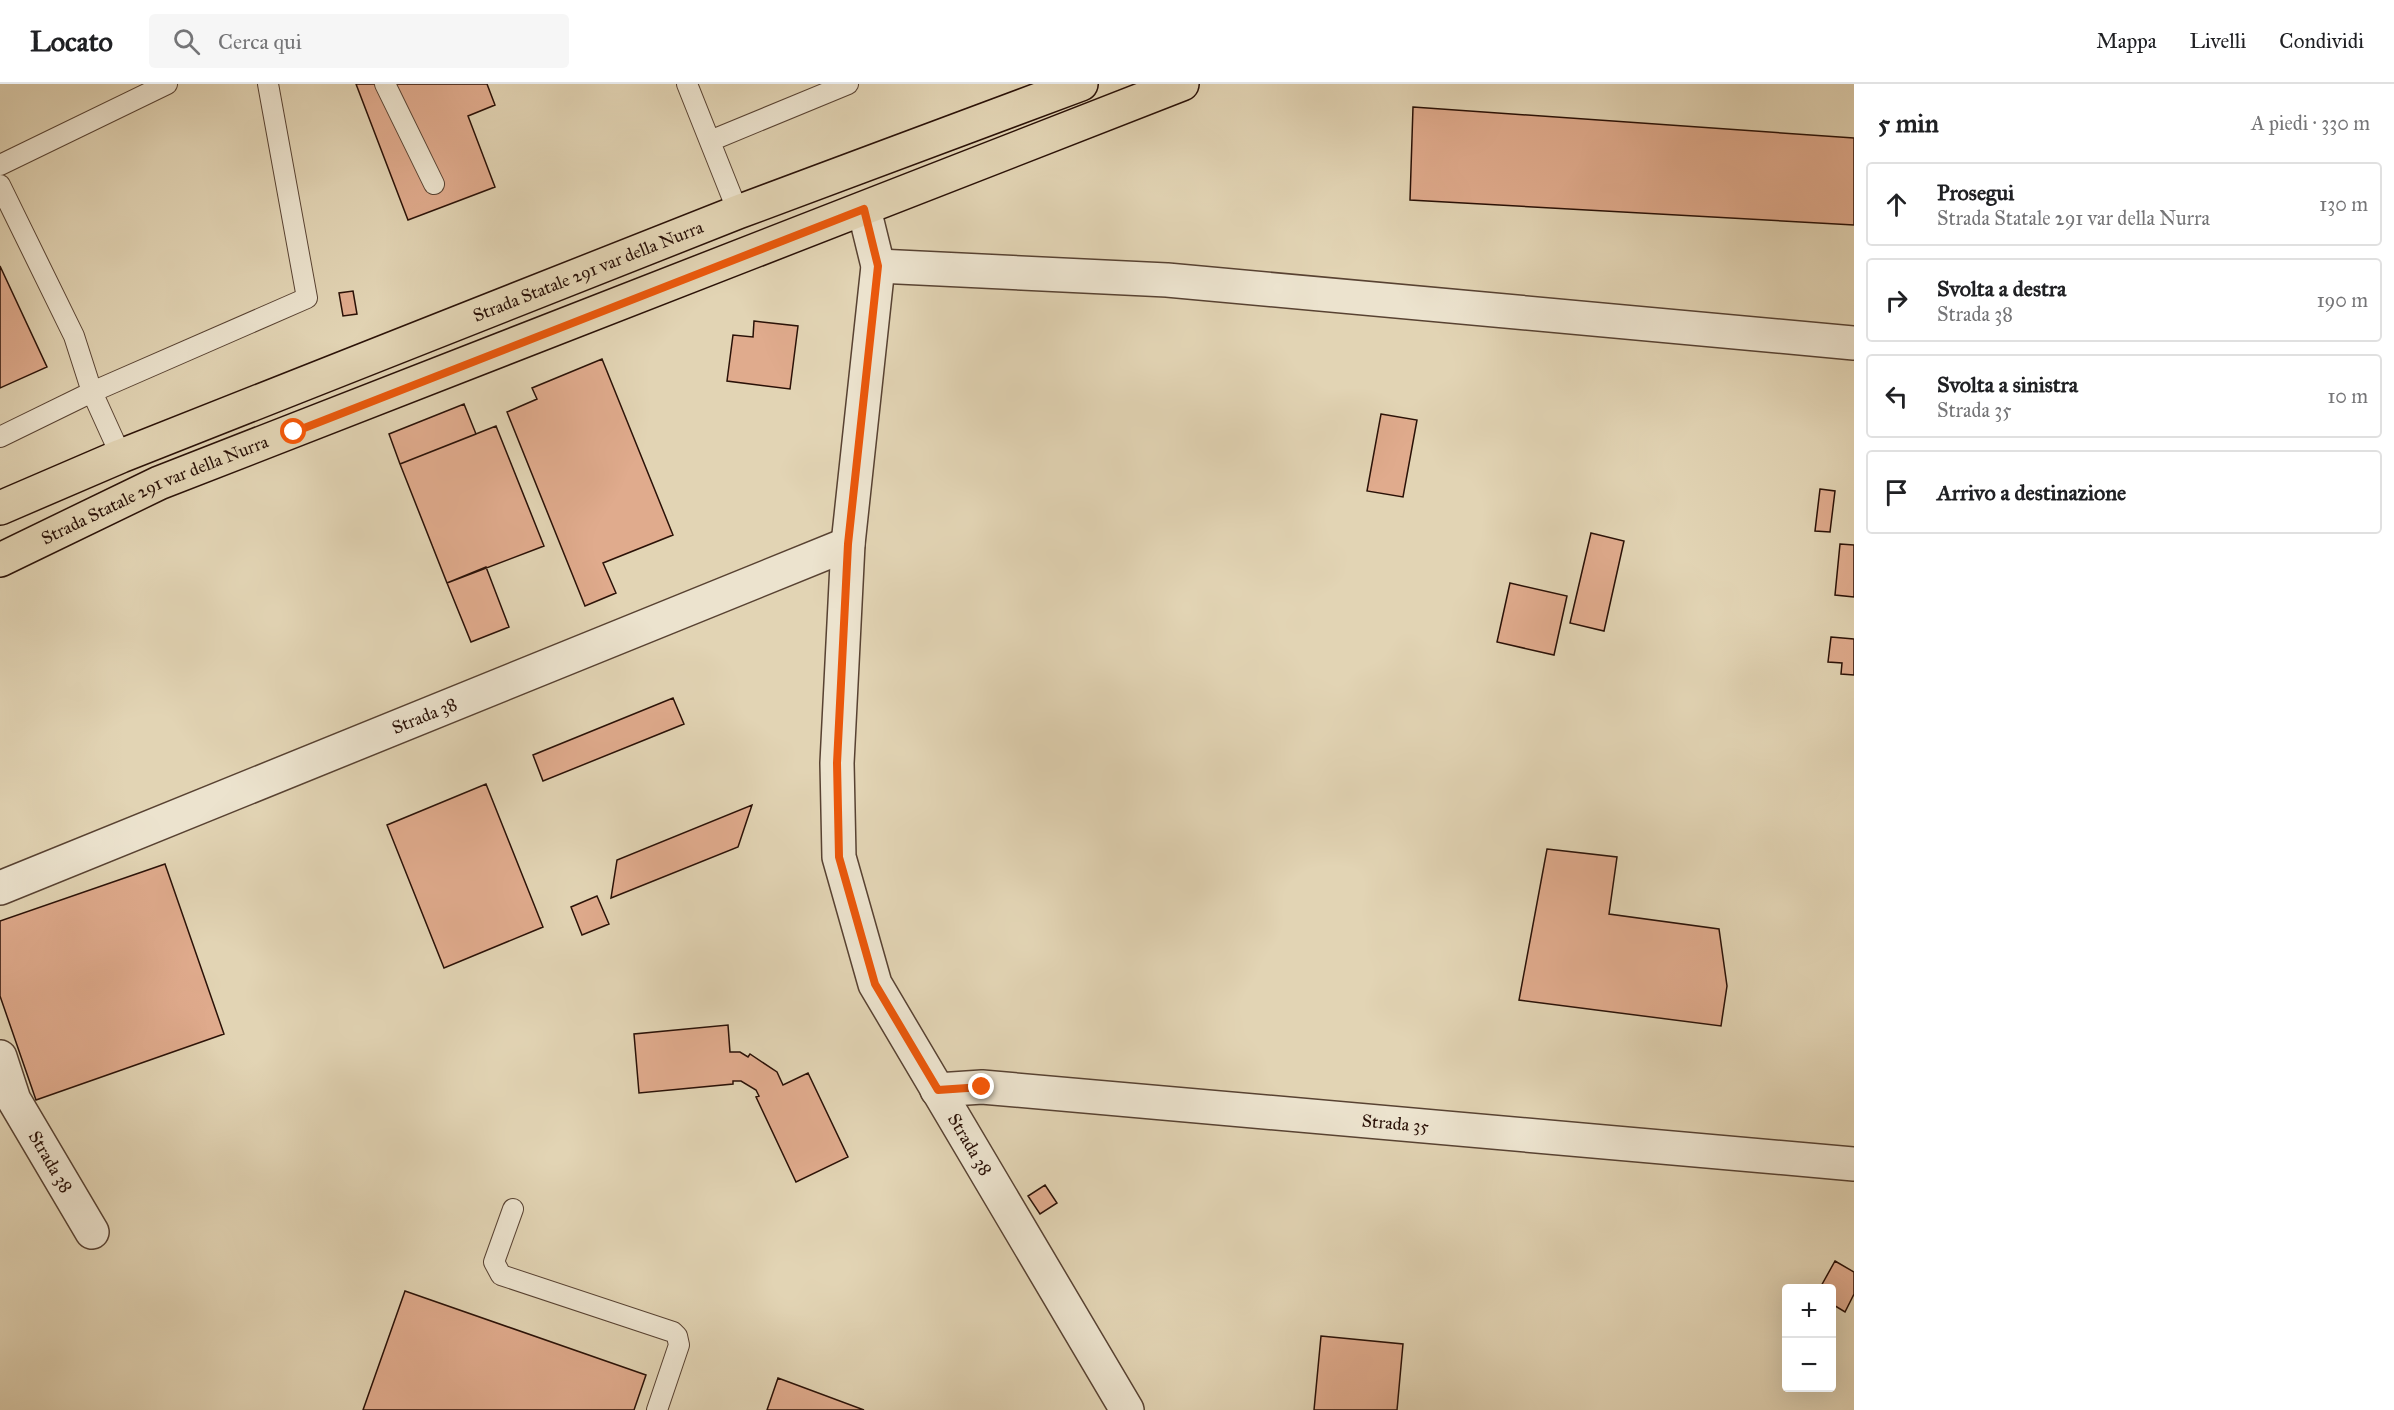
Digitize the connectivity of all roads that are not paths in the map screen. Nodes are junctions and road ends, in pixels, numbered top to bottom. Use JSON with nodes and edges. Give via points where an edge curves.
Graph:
{"nodes":[{"id":1,"x":166,"y":84,"type":"edge"},
{"id":2,"x":268,"y":84,"type":"edge"},
{"id":3,"x":385,"y":84,"type":"edge"},
{"id":4,"x":687,"y":84,"type":"edge"},
{"id":5,"x":848,"y":84,"type":"edge"},
{"id":6,"x":1081,"y":84,"type":"edge"},
{"id":7,"x":1182,"y":84,"type":"edge"},
{"id":8,"x":710,"y":141,"type":"junction"},
{"id":9,"x":0,"y":165,"type":"edge"},
{"id":10,"x":434,"y":184,"type":"dead end"},
{"id":11,"x":0,"y":185,"type":"edge"},
{"id":12,"x":864,"y":209,"type":"junction"},
{"id":13,"x":738,"y":212,"type":"junction"},
{"id":14,"x":878,"y":266,"type":"junction"},
{"id":15,"x":1854,"y":343,"type":"edge"},
{"id":16,"x":92,"y":392,"type":"junction"},
{"id":17,"x":0,"y":437,"type":"edge"},
{"id":18,"x":121,"y":456,"type":"junction"},
{"id":19,"x":0,"y":508,"type":"edge"},
{"id":20,"x":848,"y":544,"type":"junction"},
{"id":21,"x":0,"y":560,"type":"edge"},
{"id":22,"x":0,"y":888,"type":"edge"},
{"id":23,"x":0,"y":1057,"type":"edge"},
{"id":24,"x":938,"y":1090,"type":"junction"},
{"id":25,"x":1854,"y":1164,"type":"edge"},
{"id":26,"x":513,"y":1209,"type":"dead end"},
{"id":27,"x":92,"y":1232,"type":"dead end"},
{"id":28,"x":657,"y":1410,"type":"edge"},
{"id":29,"x":1127,"y":1410,"type":"edge"}],
"edges":[{"from":1,"to":9,"type":"lane"},
{"from":2,"to":16,"type":"lane","via":[[307,298]]},
{"from":3,"to":10,"type":"lane"},
{"from":4,"to":8,"type":"lane"},
{"from":5,"to":8,"type":"lane"},
{"from":6,"to":13,"type":"main road","name":"Strada Statale 291 var della Nurra"},
{"from":7,"to":12,"type":"main road","name":"Strada Statale 291 var della Nurra"},
{"from":8,"to":13,"type":"lane"},
{"from":11,"to":16,"type":"lane","via":[[74,336]]},
{"from":12,"to":14,"type":"street","name":"Strada 38"},
{"from":12,"to":21,"type":"main road","name":"Strada Statale 291 var della Nurra","via":[[159,483]]},
{"from":13,"to":18,"type":"main road","name":"Strada Statale 291 var della Nurra"},
{"from":14,"to":15,"type":"street","via":[[1167,280]]},
{"from":14,"to":20,"type":"street","name":"Strada 38"},
{"from":16,"to":17,"type":"lane"},
{"from":16,"to":18,"type":"lane"},
{"from":18,"to":19,"type":"main road","name":"Strada Statale 291 var della Nurra"},
{"from":20,"to":22,"type":"street","name":"Strada 38"},
{"from":20,"to":24,"type":"street","name":"Strada 38","via":[[837,763],[839,857],[875,984]]},
{"from":23,"to":27,"type":"street","name":"Strada 38","via":[[14,1101]]},
{"from":24,"to":25,"type":"street","name":"Strada 35","via":[[982,1087]]},
{"from":24,"to":29,"type":"street","name":"Strada 38"},
{"from":26,"to":28,"type":"lane","via":[[494,1262],[501,1275],[677,1336],[679,1344]]}]}
